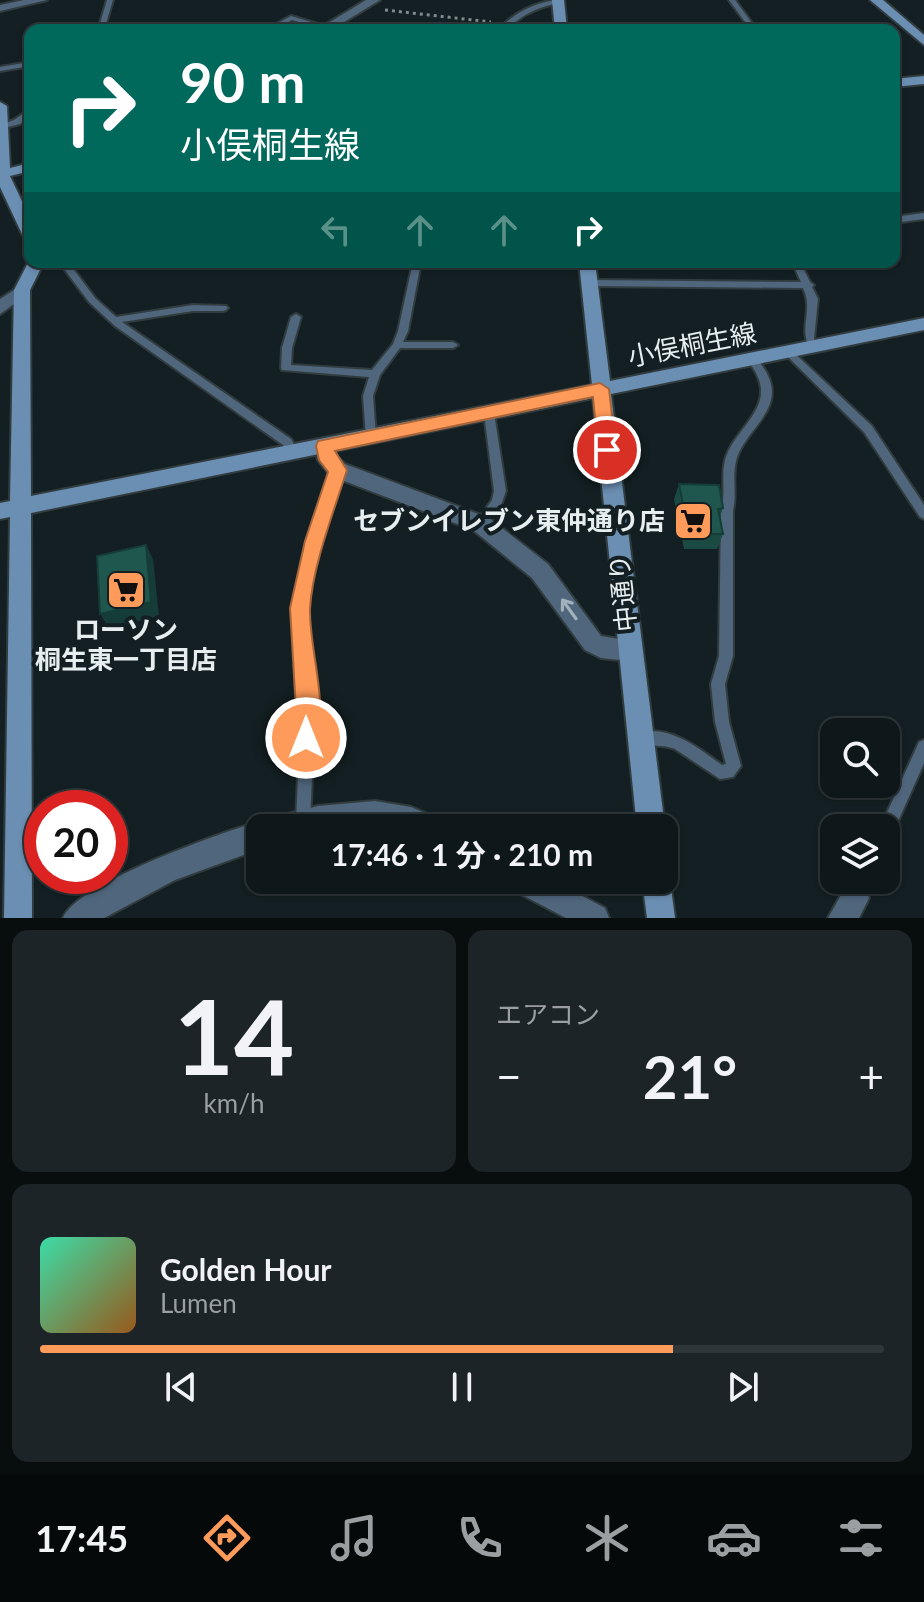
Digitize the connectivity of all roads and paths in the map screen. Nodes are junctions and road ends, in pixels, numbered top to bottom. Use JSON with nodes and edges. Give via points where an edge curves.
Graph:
{"nodes":[{"id":1,"x":41,"y":0,"type":"edge"},
{"id":2,"x":110,"y":0,"type":"edge"},
{"id":3,"x":732,"y":0,"type":"edge"},
{"id":4,"x":876,"y":0,"type":"edge"},
{"id":5,"x":558,"y":1,"type":"edge"},
{"id":6,"x":364,"y":3,"type":"edge"},
{"id":7,"x":0,"y":8,"type":"edge"},
{"id":8,"x":103,"y":24,"type":"edge"},
{"id":9,"x":280,"y":24,"type":"edge"},
{"id":10,"x":309,"y":24,"type":"edge"},
{"id":11,"x":332,"y":24,"type":"edge"},
{"id":12,"x":481,"y":24,"type":"edge"},
{"id":13,"x":507,"y":24,"type":"edge"},
{"id":14,"x":560,"y":24,"type":"edge"},
{"id":15,"x":750,"y":24,"type":"edge"},
{"id":16,"x":924,"y":41,"type":"edge"},
{"id":17,"x":24,"y":65,"type":"edge"},
{"id":18,"x":0,"y":69,"type":"edge"},
{"id":19,"x":924,"y":80,"type":"edge"},
{"id":20,"x":900,"y":82,"type":"edge"},
{"id":21,"x":0,"y":106,"type":"edge"},
{"id":22,"x":24,"y":117,"type":"edge"},
{"id":23,"x":1,"y":127,"type":"edge"},
{"id":24,"x":0,"y":138,"type":"edge"},
{"id":25,"x":24,"y":169,"type":"edge"},
{"id":26,"x":2,"y":177,"type":"edge"},
{"id":27,"x":924,"y":216,"type":"edge"},
{"id":28,"x":900,"y":219,"type":"edge"},
{"id":29,"x":24,"y":222,"type":"edge"},
{"id":30,"x":33,"y":268,"type":"edge"},
{"id":31,"x":68,"y":268,"type":"edge"},
{"id":32,"x":416,"y":268,"type":"edge"},
{"id":33,"x":588,"y":268,"type":"edge"},
{"id":34,"x":799,"y":268,"type":"edge"},
{"id":35,"x":589,"y":283,"type":"junction"},
{"id":36,"x":809,"y":285,"type":"junction"},
{"id":37,"x":22,"y":290,"type":"junction"},
{"id":38,"x":0,"y":308,"type":"edge"},
{"id":39,"x":223,"y":308,"type":"dead end"},
{"id":40,"x":296,"y":317,"type":"dead end"},
{"id":41,"x":115,"y":320,"type":"junction"},
{"id":42,"x":924,"y":324,"type":"edge"},
{"id":43,"x":397,"y":345,"type":"junction"},
{"id":44,"x":453,"y":345,"type":"dead end"},
{"id":45,"x":813,"y":347,"type":"junction"},
{"id":46,"x":788,"y":352,"type":"junction"},
{"id":47,"x":752,"y":359,"type":"junction"},
{"id":48,"x":375,"y":374,"type":"junction"},
{"id":49,"x":600,"y":389,"type":"junction"},
{"id":50,"x":489,"y":413,"type":"junction"},
{"id":51,"x":371,"y":437,"type":"junction"},
{"id":52,"x":325,"y":446,"type":"junction"},
{"id":53,"x":293,"y":452,"type":"junction"},
{"id":54,"x":338,"y":470,"type":"junction"},
{"id":55,"x":10,"y":509,"type":"edge"},
{"id":56,"x":924,"y":514,"type":"edge"},
{"id":57,"x":481,"y":524,"type":"junction"},
{"id":58,"x":629,"y":650,"type":"junction"},
{"id":59,"x":641,"y":738,"type":"junction"},
{"id":60,"x":924,"y":747,"type":"edge"},
{"id":61,"x":294,"y":814,"type":"edge"},
{"id":62,"x":649,"y":814,"type":"edge"},
{"id":63,"x":894,"y":814,"type":"edge"},
{"id":64,"x":246,"y":839,"type":"edge"},
{"id":65,"x":550,"y":894,"type":"edge"},
{"id":66,"x":658,"y":894,"type":"edge"},
{"id":67,"x":18,"y":918,"type":"edge"},
{"id":68,"x":77,"y":918,"type":"edge"},
{"id":69,"x":595,"y":918,"type":"edge"},
{"id":70,"x":661,"y":918,"type":"edge"}],
"edges":[{"from":1,"to":7,"type":"street"},
{"from":2,"to":8,"type":"lane"},
{"from":3,"to":15,"type":"lane"},
{"from":4,"to":16,"type":"street"},
{"from":5,"to":13,"type":"lane","via":[[517,14]]},
{"from":5,"to":14,"type":"street"},
{"from":6,"to":11,"type":"street"},
{"from":6,"to":12,"type":"path"},
{"from":9,"to":10,"type":"lane","via":[[291,18]]},
{"from":17,"to":18,"type":"lane"},
{"from":19,"to":20,"type":"street"},
{"from":21,"to":23,"type":"street"},
{"from":22,"to":23,"type":"lane"},
{"from":23,"to":24,"type":"street"},
{"from":24,"to":26,"type":"street"},
{"from":25,"to":26,"type":"street"},
{"from":26,"to":29,"type":"street"},
{"from":27,"to":28,"type":"lane"},
{"from":30,"to":37,"type":"street"},
{"from":31,"to":41,"type":"lane"},
{"from":32,"to":43,"type":"lane"},
{"from":33,"to":35,"type":"street","name":"中通り"},
{"from":34,"to":36,"type":"lane"},
{"from":35,"to":36,"type":"lane"},
{"from":35,"to":49,"type":"street","name":"中通り"},
{"from":36,"to":45,"type":"lane"},
{"from":37,"to":38,"type":"street"},
{"from":37,"to":55,"type":"street"},
{"from":39,"to":41,"type":"lane"},
{"from":40,"to":48,"type":"lane","via":[[286,368]]},
{"from":41,"to":53,"type":"lane","via":[[287,442]]},
{"from":42,"to":45,"type":"street","name":"小俣桐生線"},
{"from":43,"to":44,"type":"lane"},
{"from":43,"to":48,"type":"lane"},
{"from":45,"to":46,"type":"street","name":"小俣桐生線"},
{"from":46,"to":47,"type":"street","name":"小俣桐生線"},
{"from":46,"to":56,"type":"lane","via":[[868,429]]},
{"from":47,"to":49,"type":"street","name":"小俣桐生線"},
{"from":47,"to":59,"type":"lane","via":[[764,374],[765,401],[762,414],[737,441],[729,464],[726,656],[718,684],[734,766],[720,772],[680,744]]},
{"from":48,"to":51,"type":"lane","via":[[368,396]]},
{"from":49,"to":50,"type":"street","name":"小俣桐生線"},
{"from":49,"to":58,"type":"street","name":"中通り"},
{"from":50,"to":51,"type":"street","name":"小俣桐生線"},
{"from":50,"to":57,"type":"lane","via":[[500,491]]},
{"from":51,"to":52,"type":"street","name":"小俣桐生線"},
{"from":52,"to":53,"type":"street","name":"小俣桐生線"},
{"from":52,"to":54,"type":"street","via":[[328,460]]},
{"from":53,"to":55,"type":"street","name":"小俣桐生線"},
{"from":54,"to":57,"type":"street"},
{"from":54,"to":61,"type":"lane","via":[[300,608],[308,710]]},
{"from":55,"to":67,"type":"street"},
{"from":58,"to":57,"type":"street","one_way":true,"via":[[593,643],[540,571]]},
{"from":58,"to":59,"type":"street","name":"中通り"},
{"from":59,"to":62,"type":"street","name":"中通り"},
{"from":60,"to":63,"type":"lane"},
{"from":64,"to":68,"type":"street","via":[[202,852]]},
{"from":65,"to":69,"type":"street"},
{"from":66,"to":70,"type":"street"}]}
